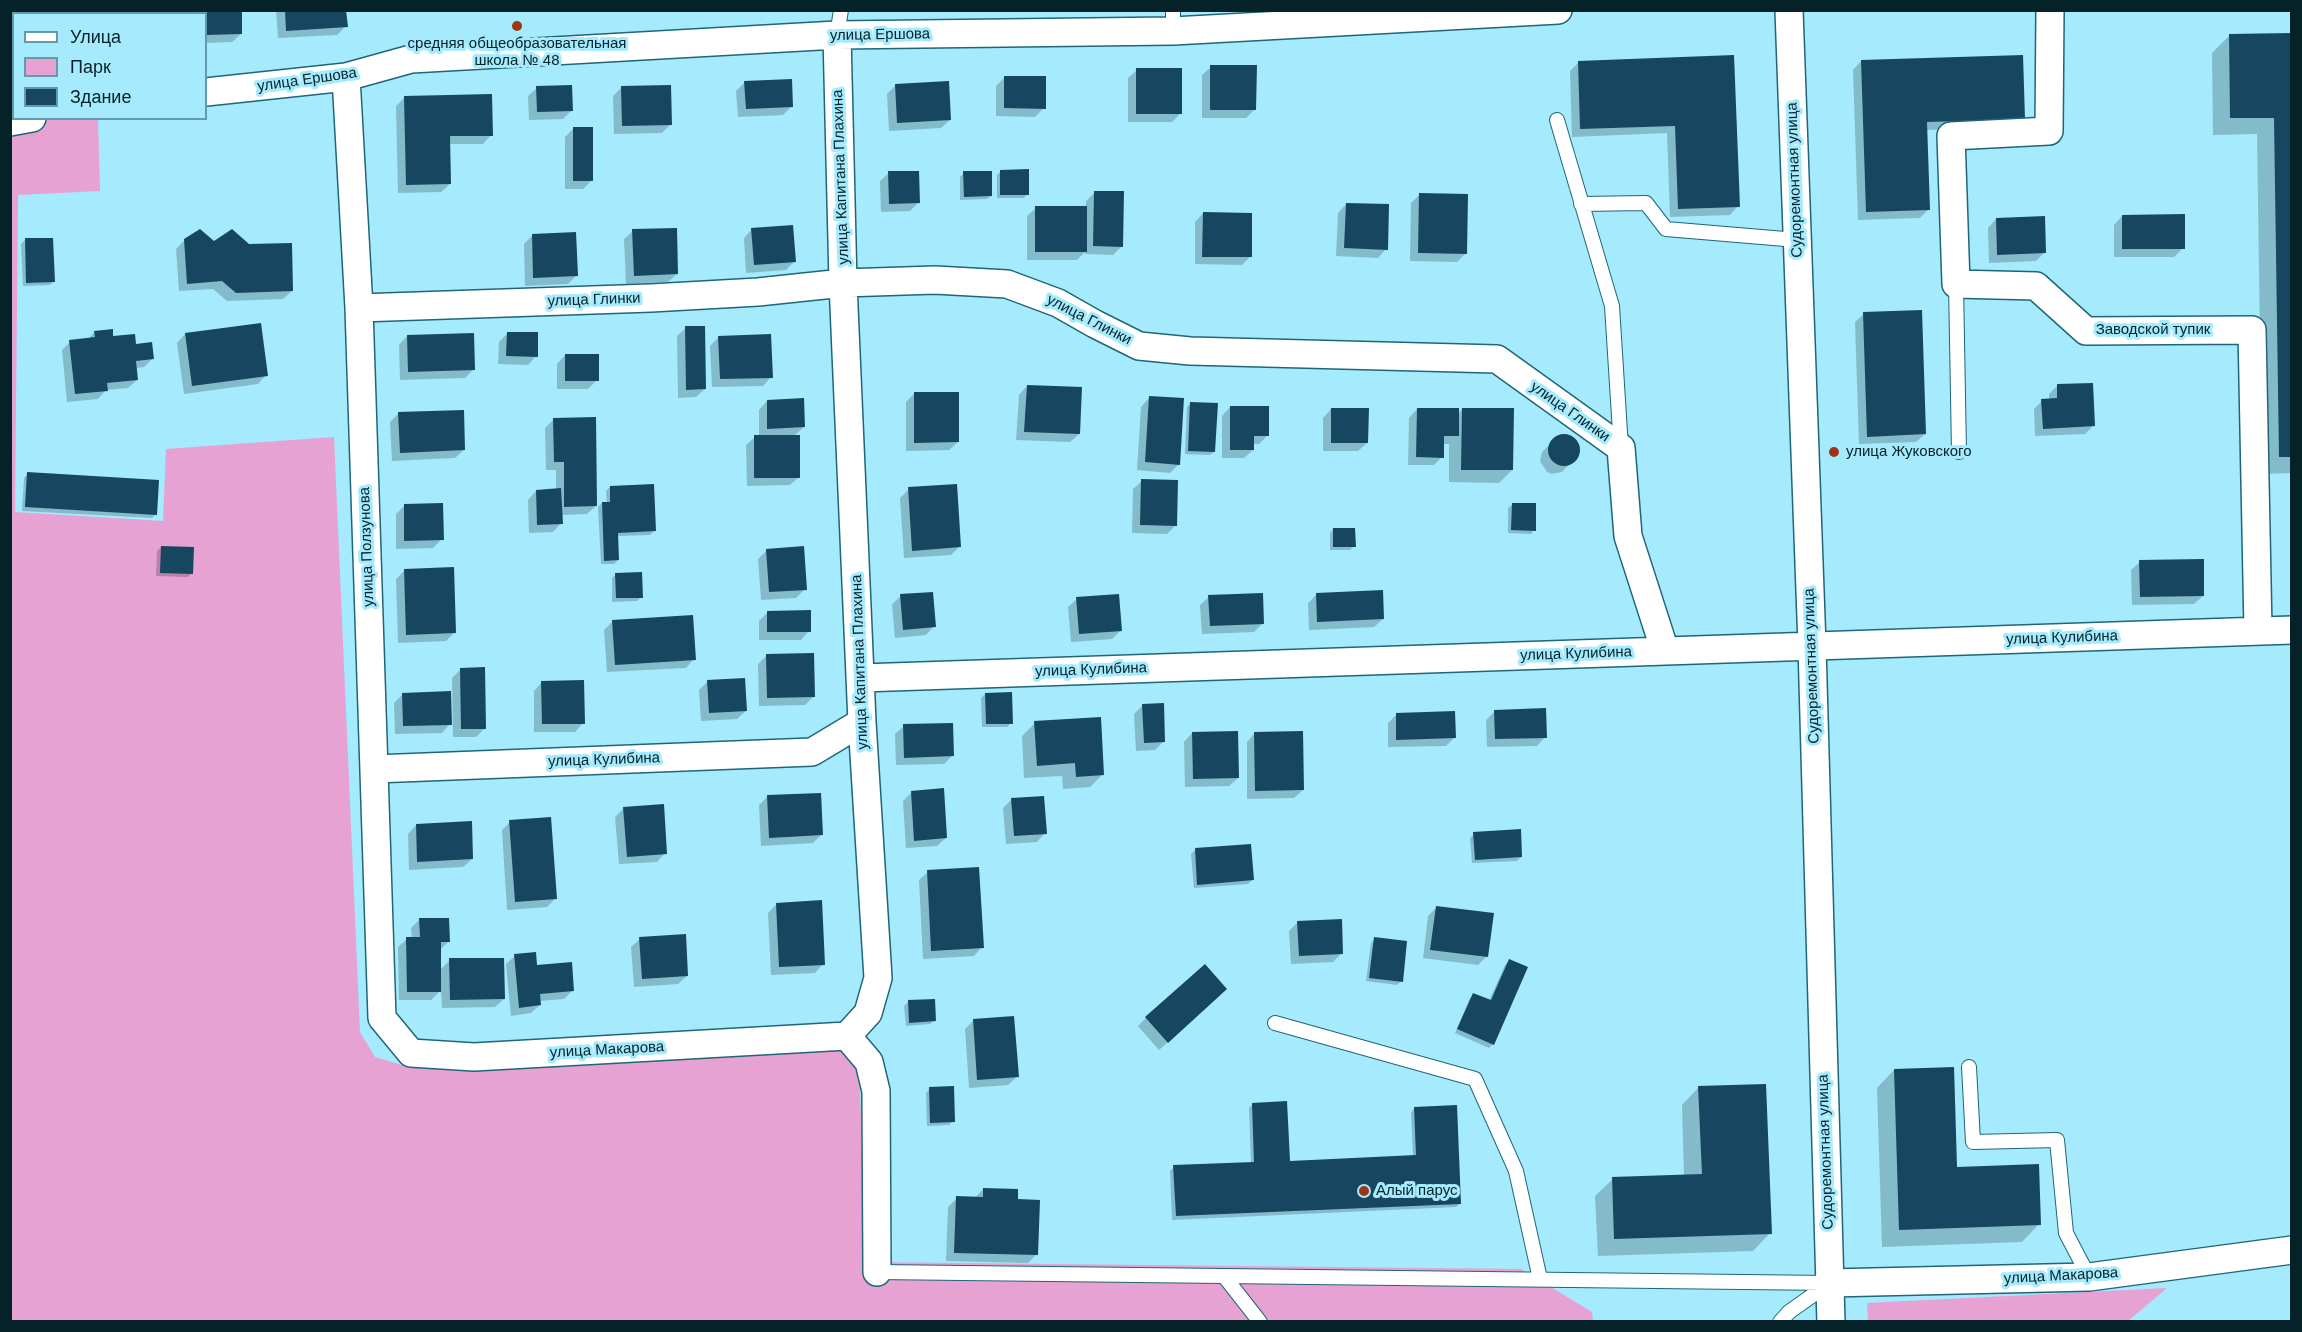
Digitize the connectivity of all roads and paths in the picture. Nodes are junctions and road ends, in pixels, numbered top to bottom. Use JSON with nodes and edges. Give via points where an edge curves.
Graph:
{"nodes":[{"id":1,"x":1558,"y":10,"type":"edge"},
{"id":2,"x":1789,"y":10,"type":"edge"},
{"id":3,"x":2050,"y":10,"type":"edge"},
{"id":4,"x":1459,"y":13,"type":"edge"},
{"id":5,"x":1278,"y":18,"type":"edge"},
{"id":6,"x":1173,"y":21,"type":"edge"},
{"id":7,"x":839,"y":23,"type":"edge"},
{"id":8,"x":346,"y":77,"type":"junction"},
{"id":9,"x":207,"y":92,"type":"edge"},
{"id":10,"x":1557,"y":120,"type":"dead end"},
{"id":11,"x":1581,"y":204,"type":"junction"},
{"id":12,"x":1797,"y":240,"type":"junction"},
{"id":13,"x":843,"y":283,"type":"junction"},
{"id":14,"x":1956,"y":284,"type":"junction"},
{"id":15,"x":359,"y":308,"type":"junction"},
{"id":16,"x":1621,"y":448,"type":"junction"},
{"id":17,"x":1959,"y":452,"type":"dead end"},
{"id":18,"x":2292,"y":630,"type":"edge"},
{"id":19,"x":2258,"y":631,"type":"junction"},
{"id":20,"x":1812,"y":646,"type":"junction"},
{"id":21,"x":1665,"y":651,"type":"junction"},
{"id":22,"x":861,"y":678,"type":"junction"},
{"id":23,"x":862,"y":722,"type":"junction"},
{"id":24,"x":374,"y":769,"type":"junction"},
{"id":25,"x":382,"y":1018,"type":"joint"},
{"id":26,"x":1275,"y":1023,"type":"dead end"},
{"id":27,"x":847,"y":1036,"type":"junction"},
{"id":28,"x":1970,"y":1067,"type":"dead end"},
{"id":29,"x":2292,"y":1250,"type":"edge"},
{"id":30,"x":877,"y":1272,"type":"joint"},
{"id":31,"x":1224,"y":1276,"type":"junction"},
{"id":32,"x":2089,"y":1277,"type":"junction"},
{"id":33,"x":1539,"y":1279,"type":"junction"},
{"id":34,"x":1830,"y":1283,"type":"junction"},
{"id":35,"x":1260,"y":1322,"type":"edge"},
{"id":36,"x":1780,"y":1322,"type":"edge"},
{"id":37,"x":1831,"y":1322,"type":"edge"}],
"edges":[{"from":1,"to":4,"type":"street","name":"улица Ершова"},
{"from":2,"to":12,"type":"street","name":"Судоремонтная улица"},
{"from":3,"to":14,"type":"street","via":[[2049,131],[1951,136]]},
{"from":4,"to":5,"type":"street","name":"улица Ершова"},
{"from":5,"to":6,"type":"street","name":"улица Ершова"},
{"from":6,"to":7,"type":"street","name":"улица Ершова"},
{"from":7,"to":8,"type":"street","name":"улица Ершова","via":[[411,59]]},
{"from":7,"to":13,"type":"street","name":"улица Капитана Плахина"},
{"from":8,"to":9,"type":"street","name":"улица Ершова"},
{"from":8,"to":15,"type":"street","name":"улица Ползунова"},
{"from":10,"to":11,"type":"lane"},
{"from":11,"to":12,"type":"lane","via":[[1646,203],[1666,229]]},
{"from":11,"to":16,"type":"lane","via":[[1612,306]]},
{"from":12,"to":20,"type":"street","name":"Судоремонтная улица"},
{"from":13,"to":15,"type":"street","name":"улица Глинки","via":[[663,297]]},
{"from":13,"to":16,"type":"street","name":"улица Глинки","via":[[935,280],[1007,284],[1058,303],[1139,346],[1190,351],[1497,359]]},
{"from":13,"to":22,"type":"street","name":"улица Капитана Плахина"},
{"from":14,"to":17,"type":"lane"},
{"from":14,"to":19,"type":"street","name":"Заводской тупик","via":[[2036,286],[2086,331],[2252,330]]},
{"from":15,"to":24,"type":"street","name":"улица Ползунова"},
{"from":16,"to":21,"type":"street","name":"улица Глинки","via":[[1628,536]]},
{"from":18,"to":19,"type":"street","name":"улица Кулибина"},
{"from":19,"to":20,"type":"street","name":"улица Кулибина"},
{"from":20,"to":21,"type":"street","name":"улица Кулибина"},
{"from":20,"to":34,"type":"street","name":"Судоремонтная улица"},
{"from":21,"to":22,"type":"street","name":"улица Кулибина"},
{"from":22,"to":23,"type":"street","name":"улица Капитана Плахина"},
{"from":23,"to":24,"type":"street","name":"улица Кулибина","via":[[813,752]]},
{"from":23,"to":27,"type":"street","name":"улица Капитана Плахина","via":[[878,978],[868,1013]]},
{"from":24,"to":25,"type":"street","name":"улица Ползунова"},
{"from":25,"to":27,"type":"street","name":"улица Макарова","via":[[411,1053],[474,1058]]},
{"from":26,"to":33,"type":"lane","via":[[1475,1079],[1516,1171]]},
{"from":27,"to":30,"type":"street","via":[[869,1062],[876,1091]]},
{"from":28,"to":32,"type":"lane","via":[[1973,1142],[2057,1140],[2066,1233]]},
{"from":29,"to":32,"type":"street","name":"улица Макарова"},
{"from":30,"to":31,"type":"lane"},
{"from":31,"to":33,"type":"lane"},
{"from":31,"to":35,"type":"lane"},
{"from":32,"to":34,"type":"street","name":"улица Макарова"},
{"from":33,"to":34,"type":"lane"},
{"from":34,"to":36,"type":"lane"},
{"from":34,"to":37,"type":"street","name":"Судоремонтная улица"}]}
